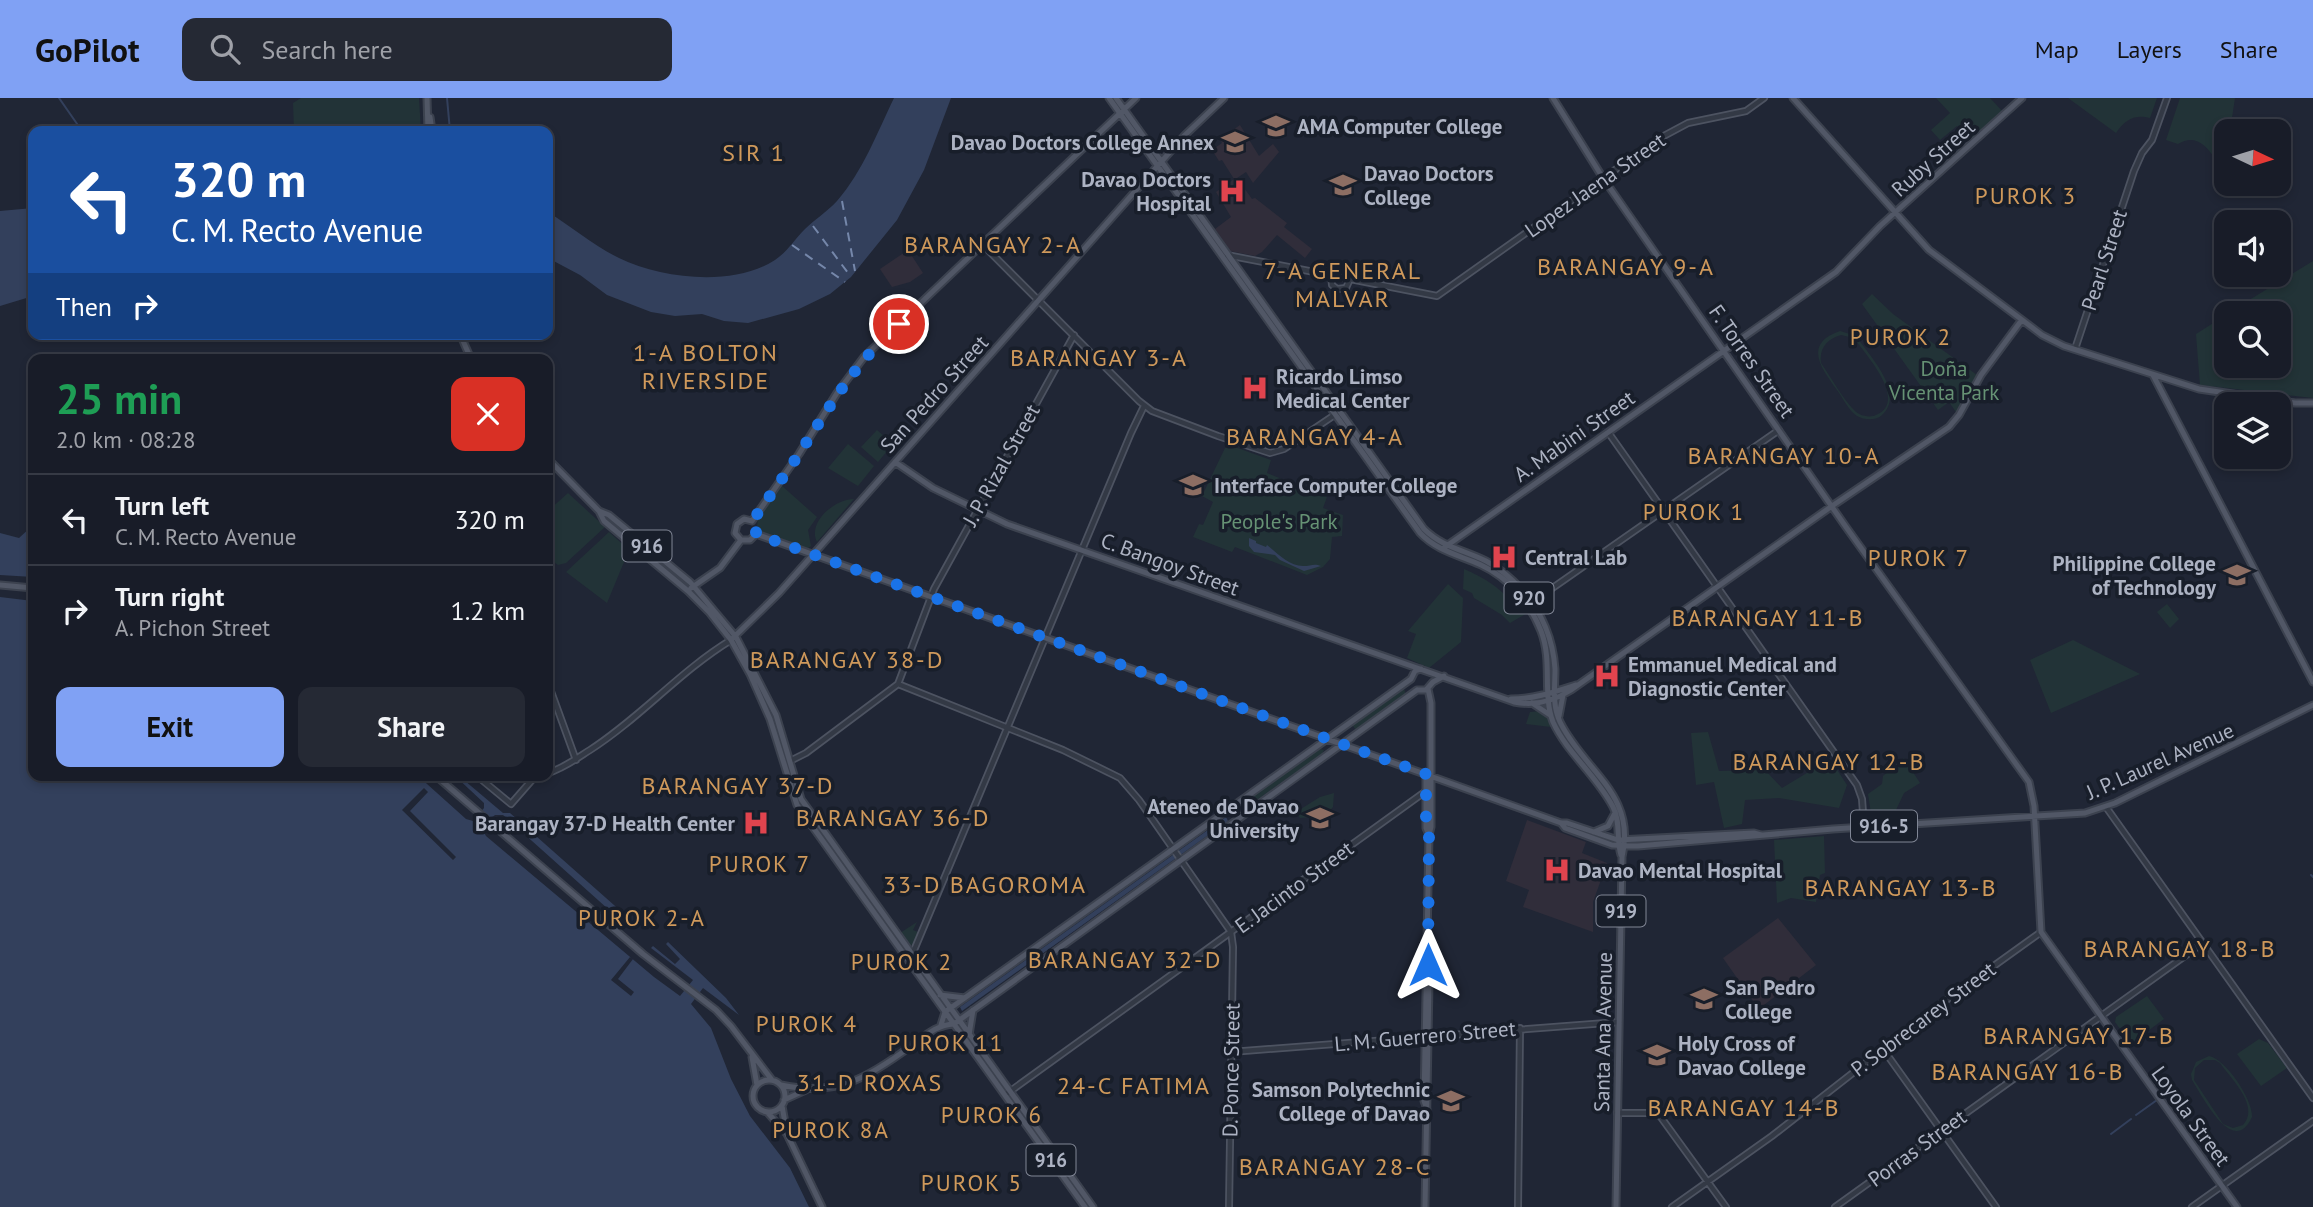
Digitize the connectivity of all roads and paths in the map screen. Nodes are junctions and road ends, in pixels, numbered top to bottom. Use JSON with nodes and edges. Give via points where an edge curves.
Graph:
{"nodes":[{"id":1,"x":1109,"y":98,"type":"edge"},
{"id":2,"x":1116,"y":98,"type":"edge"},
{"id":3,"x":1136,"y":98,"type":"edge"},
{"id":4,"x":1553,"y":98,"type":"edge"},
{"id":5,"x":1763,"y":98,"type":"edge"},
{"id":6,"x":1793,"y":98,"type":"edge"},
{"id":7,"x":2022,"y":98,"type":"edge"},
{"id":8,"x":2166,"y":98,"type":"edge"},
{"id":9,"x":428,"y":99,"type":"edge"},
{"id":10,"x":1221,"y":99,"type":"edge"},
{"id":11,"x":1122,"y":111,"type":"junction"},
{"id":12,"x":430,"y":126,"type":"edge"},
{"id":13,"x":1163,"y":160,"type":"junction"},
{"id":14,"x":1157,"y":166,"type":"junction"},
{"id":15,"x":1603,"y":178,"type":"junction"},
{"id":16,"x":1895,"y":213,"type":"junction"},
{"id":17,"x":983,"y":245,"type":"junction"},
{"id":18,"x":1230,"y":255,"type":"junction"},
{"id":19,"x":1222,"y":257,"type":"junction"},
{"id":20,"x":1331,"y":275,"type":"junction"},
{"id":21,"x":1350,"y":279,"type":"junction"},
{"id":22,"x":1039,"y":299,"type":"junction"},
{"id":23,"x":2021,"y":321,"type":"junction"},
{"id":24,"x":1073,"y":335,"type":"junction"},
{"id":25,"x":1724,"y":349,"type":"junction"},
{"id":26,"x":2074,"y":349,"type":"junction"},
{"id":27,"x":2153,"y":375,"type":"junction"},
{"id":28,"x":2313,"y":403,"type":"edge"},
{"id":29,"x":1144,"y":406,"type":"junction"},
{"id":30,"x":1338,"y":413,"type":"junction"},
{"id":31,"x":1780,"y":429,"type":"junction"},
{"id":32,"x":1608,"y":431,"type":"junction"},
{"id":33,"x":895,"y":462,"type":"junction"},
{"id":34,"x":553,"y":463,"type":"edge"},
{"id":35,"x":1832,"y":506,"type":"junction"},
{"id":36,"x":975,"y":510,"type":"junction"},
{"id":37,"x":1662,"y":510,"type":"junction"},
{"id":38,"x":599,"y":511,"type":"junction"},
{"id":39,"x":752,"y":522,"type":"junction"},
{"id":40,"x":756,"y":534,"type":"junction"},
{"id":41,"x":741,"y":540,"type":"junction"},
{"id":42,"x":1445,"y":548,"type":"junction"},
{"id":43,"x":1082,"y":549,"type":"junction"},
{"id":44,"x":812,"y":555,"type":"junction"},
{"id":45,"x":0,"y":585,"type":"edge"},
{"id":46,"x":693,"y":585,"type":"junction"},
{"id":47,"x":1717,"y":587,"type":"junction"},
{"id":48,"x":28,"y":588,"type":"edge"},
{"id":49,"x":688,"y":591,"type":"junction"},
{"id":50,"x":931,"y":596,"type":"junction"},
{"id":51,"x":1530,"y":603,"type":"junction"},
{"id":52,"x":1046,"y":637,"type":"junction"},
{"id":53,"x":733,"y":638,"type":"junction"},
{"id":54,"x":1425,"y":670,"type":"junction"},
{"id":55,"x":1444,"y":676,"type":"junction"},
{"id":56,"x":1552,"y":678,"type":"junction"},
{"id":57,"x":1411,"y":679,"type":"junction"},
{"id":58,"x":1433,"y":682,"type":"junction"},
{"id":59,"x":2313,"y":682,"type":"edge"},
{"id":60,"x":898,"y":684,"type":"junction"},
{"id":61,"x":1579,"y":684,"type":"junction"},
{"id":62,"x":1568,"y":688,"type":"junction"},
{"id":63,"x":1428,"y":689,"type":"junction"},
{"id":64,"x":1417,"y":690,"type":"junction"},
{"id":65,"x":1563,"y":695,"type":"junction"},
{"id":66,"x":1552,"y":696,"type":"junction"},
{"id":67,"x":553,"y":697,"type":"edge"},
{"id":68,"x":1533,"y":700,"type":"junction"},
{"id":69,"x":2313,"y":705,"type":"edge"},
{"id":70,"x":1550,"y":716,"type":"junction"},
{"id":71,"x":1560,"y":722,"type":"junction"},
{"id":72,"x":1007,"y":728,"type":"junction"},
{"id":73,"x":1327,"y":738,"type":"junction"},
{"id":74,"x":1345,"y":744,"type":"junction"},
{"id":75,"x":1318,"y":745,"type":"junction"},
{"id":76,"x":1332,"y":753,"type":"junction"},
{"id":77,"x":576,"y":760,"type":"junction"},
{"id":78,"x":790,"y":761,"type":"junction"},
{"id":79,"x":1431,"y":764,"type":"junction"},
{"id":80,"x":553,"y":771,"type":"edge"},
{"id":81,"x":1429,"y":775,"type":"junction"},
{"id":82,"x":1442,"y":779,"type":"junction"},
{"id":83,"x":442,"y":781,"type":"edge"},
{"id":84,"x":483,"y":781,"type":"edge"},
{"id":85,"x":531,"y":781,"type":"edge"},
{"id":86,"x":1429,"y":789,"type":"junction"},
{"id":87,"x":1609,"y":795,"type":"junction"},
{"id":88,"x":1239,"y":801,"type":"junction"},
{"id":89,"x":1413,"y":801,"type":"junction"},
{"id":90,"x":1426,"y":805,"type":"junction"},
{"id":91,"x":2106,"y":807,"type":"junction"},
{"id":92,"x":1246,"y":813,"type":"junction"},
{"id":93,"x":1615,"y":813,"type":"junction"},
{"id":94,"x":2035,"y":817,"type":"junction"},
{"id":95,"x":1561,"y":823,"type":"junction"},
{"id":96,"x":1864,"y":827,"type":"junction"},
{"id":97,"x":1594,"y":832,"type":"junction"},
{"id":98,"x":1429,"y":835,"type":"junction"},
{"id":99,"x":1621,"y":843,"type":"junction"},
{"id":100,"x":1177,"y":855,"type":"junction"},
{"id":101,"x":1231,"y":932,"type":"junction"},
{"id":102,"x":2041,"y":932,"type":"junction"},
{"id":103,"x":2203,"y":943,"type":"junction"},
{"id":104,"x":912,"y":955,"type":"junction"},
{"id":105,"x":940,"y":995,"type":"junction"},
{"id":106,"x":965,"y":998,"type":"junction"},
{"id":107,"x":974,"y":1009,"type":"junction"},
{"id":108,"x":948,"y":1010,"type":"junction"},
{"id":109,"x":2100,"y":1016,"type":"junction"},
{"id":110,"x":956,"y":1022,"type":"junction"},
{"id":111,"x":1619,"y":1022,"type":"junction"},
{"id":112,"x":941,"y":1025,"type":"junction"},
{"id":113,"x":1520,"y":1028,"type":"junction"},
{"id":114,"x":969,"y":1035,"type":"junction"},
{"id":115,"x":1427,"y":1036,"type":"junction"},
{"id":116,"x":1883,"y":1049,"type":"junction"},
{"id":117,"x":1231,"y":1052,"type":"junction"},
{"id":118,"x":751,"y":1054,"type":"junction"},
{"id":119,"x":772,"y":1080,"type":"junction"},
{"id":120,"x":781,"y":1085,"type":"junction"},
{"id":121,"x":757,"y":1086,"type":"junction"},
{"id":122,"x":809,"y":1090,"type":"junction"},
{"id":123,"x":1007,"y":1093,"type":"junction"},
{"id":124,"x":2313,"y":1098,"type":"edge"},
{"id":125,"x":783,"y":1103,"type":"junction"},
{"id":126,"x":768,"y":1112,"type":"junction"},
{"id":127,"x":1618,"y":1113,"type":"junction"},
{"id":128,"x":2313,"y":1121,"type":"edge"},
{"id":129,"x":1941,"y":1130,"type":"junction"},
{"id":130,"x":787,"y":1134,"type":"junction"},
{"id":131,"x":1707,"y":1181,"type":"junction"},
{"id":132,"x":2222,"y":1186,"type":"junction"},
{"id":133,"x":822,"y":1207,"type":"edge"},
{"id":134,"x":1085,"y":1207,"type":"edge"},
{"id":135,"x":1093,"y":1207,"type":"edge"},
{"id":136,"x":1229,"y":1207,"type":"edge"},
{"id":137,"x":1425,"y":1207,"type":"edge"},
{"id":138,"x":1518,"y":1207,"type":"edge"},
{"id":139,"x":1616,"y":1207,"type":"edge"},
{"id":140,"x":1672,"y":1207,"type":"edge"},
{"id":141,"x":1726,"y":1207,"type":"edge"},
{"id":142,"x":1835,"y":1207,"type":"edge"},
{"id":143,"x":1996,"y":1207,"type":"edge"},
{"id":144,"x":2192,"y":1207,"type":"edge"},
{"id":145,"x":2237,"y":1207,"type":"edge"}],
"edges":[{"from":1,"to":11,"type":"main road"},
{"from":2,"to":11,"type":"main road"},
{"from":3,"to":11,"type":"main road"},
{"from":4,"to":15,"type":"main road","name":"F. Torres Street"},
{"from":5,"to":15,"type":"street","name":"Lopez Jaena Street","via":[[1746,111],[1682,125]]},
{"from":6,"to":16,"type":"main road"},
{"from":7,"to":16,"type":"main road","name":"Ruby Street"},
{"from":8,"to":26,"type":"street","name":"Pearl Street","via":[[2152,140],[2134,171]]},
{"from":9,"to":12,"type":"main road"},
{"from":10,"to":13,"type":"main road","name":"San Pedro Street"},
{"from":11,"to":13,"type":"main road","number":"920"},
{"from":11,"to":14,"type":"main road","number":"920"},
{"from":11,"to":17,"type":"main road"},
{"from":13,"to":14,"type":"main road","name":"San Pedro Street"},
{"from":13,"to":18,"type":"main road","number":"920"},
{"from":14,"to":19,"type":"main road","number":"920"},
{"from":14,"to":22,"type":"main road","name":"San Pedro Street"},
{"from":15,"to":21,"type":"street","name":"Lopez Jaena Street","via":[[1437,296]]},
{"from":15,"to":25,"type":"main road","name":"F. Torres Street"},
{"from":16,"to":23,"type":"main road","via":[[1930,250]]},
{"from":16,"to":25,"type":"main road","name":"Ruby Street","via":[[1836,271]]},
{"from":17,"to":22,"type":"street"},
{"from":17,"to":39,"type":"main road","via":[[864,357]]},
{"from":18,"to":19,"type":"street"},
{"from":18,"to":20,"type":"street"},
{"from":18,"to":30,"type":"main road","number":"920"},
{"from":19,"to":30,"type":"main road","number":"920"},
{"from":20,"to":21,"type":"street"},
{"from":20,"to":21,"type":"street","via":[[1337,289],[1346,288]]},
{"from":22,"to":24,"type":"street"},
{"from":22,"to":33,"type":"main road","name":"San Pedro Street"},
{"from":23,"to":26,"type":"main road"},
{"from":23,"to":35,"type":"main road","via":[[1952,424]]},
{"from":24,"to":29,"type":"street"},
{"from":24,"to":36,"type":"street","name":"J. P. Rizal Street"},
{"from":25,"to":31,"type":"main road","name":"F. Torres Street"},
{"from":25,"to":32,"type":"main road","name":"A. Mabini Street"},
{"from":26,"to":27,"type":"main road"},
{"from":27,"to":28,"type":"main road","via":[[2206,391]]},
{"from":27,"to":59,"type":"main road"},
{"from":29,"to":30,"type":"street","via":[[1274,453]]},
{"from":29,"to":43,"type":"street"},
{"from":30,"to":42,"type":"main road","number":"920","via":[[1424,529]]},
{"from":31,"to":35,"type":"main road","name":"F. Torres Street"},
{"from":31,"to":37,"type":"street"},
{"from":32,"to":37,"type":"street"},
{"from":32,"to":42,"type":"main road","name":"A. Mabini Street"},
{"from":33,"to":36,"type":"main road","name":"C. Bangoy Street"},
{"from":33,"to":44,"type":"main road","name":"San Pedro Street"},
{"from":34,"to":38,"type":"main road","number":"916"},
{"from":35,"to":47,"type":"main road"},
{"from":35,"to":94,"type":"main road","name":"F. Torres Street","via":[[2029,782]]},
{"from":36,"to":43,"type":"main road","name":"C. Bangoy Street"},
{"from":36,"to":50,"type":"street","name":"J. P. Rizal Street"},
{"from":37,"to":47,"type":"street"},
{"from":37,"to":51,"type":"street"},
{"from":38,"to":46,"type":"main road","number":"916"},
{"from":38,"to":49,"type":"main road","number":"916","via":[[604,521]]},
{"from":39,"to":40,"type":"main road"},
{"from":39,"to":41,"type":"main road","via":[[744,519],[737,524],[735,533]]},
{"from":40,"to":41,"type":"main road"},
{"from":40,"to":44,"type":"main road","number":"916-5"},
{"from":41,"to":46,"type":"main road","via":[[721,567]]},
{"from":42,"to":51,"type":"main road","number":"920","via":[[1495,566],[1516,583]]},
{"from":43,"to":52,"type":"street"},
{"from":43,"to":54,"type":"main road","name":"C. Bangoy Street"},
{"from":44,"to":50,"type":"main road","number":"916-5"},
{"from":44,"to":53,"type":"main road","name":"San Pedro Street"},
{"from":45,"to":48,"type":"main road"},
{"from":46,"to":49,"type":"main road"},
{"from":46,"to":53,"type":"main road","number":"916"},
{"from":47,"to":61,"type":"main road"},
{"from":47,"to":96,"type":"street","via":[[1857,785]]},
{"from":49,"to":53,"type":"main road","number":"916"},
{"from":50,"to":52,"type":"main road","number":"916-5"},
{"from":50,"to":60,"type":"street","name":"J. P. Rizal Street"},
{"from":51,"to":56,"type":"main road","number":"920","via":[[1549,637]]},
{"from":52,"to":72,"type":"street"},
{"from":52,"to":73,"type":"main road","number":"916-5"},
{"from":53,"to":77,"type":"street"},
{"from":53,"to":78,"type":"main road","number":"916","via":[[762,684]]},
{"from":53,"to":108,"type":"main road","number":"916","via":[[770,719],[797,805]]},
{"from":54,"to":55,"type":"main road","name":"C. Bangoy Street"},
{"from":54,"to":57,"type":"main road","via":[[1415,671]]},
{"from":54,"to":58,"type":"main road"},
{"from":55,"to":58,"type":"main road"},
{"from":55,"to":68,"type":"main road","name":"C. Bangoy Street","via":[[1518,703]]},
{"from":56,"to":62,"type":"main road"},
{"from":56,"to":66,"type":"main road","number":"920"},
{"from":56,"to":68,"type":"main road"},
{"from":57,"to":64,"type":"main road"},
{"from":57,"to":73,"type":"main road"},
{"from":58,"to":63,"type":"main road"},
{"from":60,"to":72,"type":"street"},
{"from":60,"to":78,"type":"street","via":[[806,754]]},
{"from":61,"to":62,"type":"main road"},
{"from":61,"to":65,"type":"main road"},
{"from":62,"to":66,"type":"main road"},
{"from":63,"to":64,"type":"main road"},
{"from":63,"to":79,"type":"main road"},
{"from":64,"to":74,"type":"main road"},
{"from":65,"to":66,"type":"main road"},
{"from":65,"to":71,"type":"main road"},
{"from":66,"to":68,"type":"main road","name":"C. Bangoy Street"},
{"from":66,"to":70,"type":"main road","number":"920"},
{"from":66,"to":71,"type":"main road","number":"920"},
{"from":67,"to":77,"type":"street"},
{"from":68,"to":70,"type":"main road"},
{"from":69,"to":91,"type":"main road","name":"J. P. Laurel Avenue","number":"916-5"},
{"from":70,"to":87,"type":"main road","number":"920","via":[[1556,730]]},
{"from":71,"to":87,"type":"main road","number":"920"},
{"from":72,"to":100,"type":"street","via":[[1120,778]]},
{"from":72,"to":104,"type":"street"},
{"from":73,"to":74,"type":"main road","number":"916-5"},
{"from":73,"to":75,"type":"main road"},
{"from":74,"to":76,"type":"main road"},
{"from":74,"to":81,"type":"main road","number":"916-5"},
{"from":75,"to":76,"type":"main road"},
{"from":75,"to":88,"type":"main road"},
{"from":76,"to":92,"type":"main road"},
{"from":77,"to":80,"type":"street"},
{"from":78,"to":104,"type":"main road","number":"916","via":[[801,799]]},
{"from":79,"to":81,"type":"main road"},
{"from":79,"to":82,"type":"main road"},
{"from":81,"to":82,"type":"main road","name":"J. P. Laurel Avenue","number":"916-5"},
{"from":81,"to":86,"type":"main road"},
{"from":82,"to":86,"type":"main road"},
{"from":82,"to":95,"type":"main road","name":"J. P. Laurel Avenue","number":"916-5"},
{"from":83,"to":118,"type":"main road","via":[[723,1017]]},
{"from":84,"to":85,"type":"street","via":[[511,804]]},
{"from":86,"to":89,"type":"street","name":"E. Jacinto Street"},
{"from":86,"to":90,"type":"main road"},
{"from":86,"to":98,"type":"main road"},
{"from":87,"to":93,"type":"main road","number":"920"},
{"from":87,"to":99,"type":"main road","number":"920","via":[[1623,814]]},
{"from":88,"to":92,"type":"main road"},
{"from":88,"to":100,"type":"main road"},
{"from":89,"to":90,"type":"street"},
{"from":89,"to":101,"type":"street","name":"E. Jacinto Street"},
{"from":90,"to":98,"type":"main road"},
{"from":91,"to":94,"type":"main road","name":"J. P. Laurel Avenue","number":"916-5"},
{"from":91,"to":103,"type":"street"},
{"from":92,"to":100,"type":"main road"},
{"from":93,"to":97,"type":"main road","via":[[1609,824]]},
{"from":93,"to":99,"type":"main road","number":"920"},
{"from":94,"to":96,"type":"main road","name":"J. P. Laurel Avenue","number":"916-5"},
{"from":94,"to":102,"type":"main road"},
{"from":95,"to":97,"type":"main road","name":"J. P. Laurel Avenue","number":"916-5"},
{"from":95,"to":99,"type":"main road","name":"J. P. Laurel Avenue","number":"916-5"},
{"from":96,"to":99,"type":"main road","name":"J. P. Laurel Avenue","number":"916-5","via":[[1720,841]]},
{"from":97,"to":99,"type":"main road","name":"J. P. Laurel Avenue","number":"916-5"},
{"from":98,"to":115,"type":"main road"},
{"from":99,"to":111,"type":"main road","name":"Santa Ana Avenue","number":"919"},
{"from":100,"to":101,"type":"street"},
{"from":100,"to":106,"type":"main road"},
{"from":100,"to":107,"type":"main road"},
{"from":101,"to":117,"type":"street","name":"D. Ponce Street"},
{"from":101,"to":123,"type":"street","name":"E. Jacinto Street"},
{"from":102,"to":109,"type":"main road","name":"Loyola Street"},
{"from":102,"to":116,"type":"street","name":"P. Sobrecarey Street"},
{"from":103,"to":109,"type":"street","name":"Porras Street"},
{"from":103,"to":124,"type":"street"},
{"from":104,"to":105,"type":"main road","number":"916"},
{"from":105,"to":106,"type":"main road"},
{"from":105,"to":108,"type":"main road","number":"916"},
{"from":106,"to":108,"type":"main road"},
{"from":107,"to":110,"type":"main road"},
{"from":107,"to":114,"type":"main road"},
{"from":108,"to":110,"type":"main road","number":"916"},
{"from":108,"to":112,"type":"main road"},
{"from":109,"to":129,"type":"street","name":"Porras Street"},
{"from":109,"to":132,"type":"main road","name":"Loyola Street"},
{"from":110,"to":112,"type":"main road"},
{"from":110,"to":114,"type":"main road","number":"916"},
{"from":110,"to":123,"type":"main road","number":"916"},
{"from":111,"to":113,"type":"street","name":"L. M. Guerrero Street"},
{"from":111,"to":127,"type":"main road","name":"Santa Ana Avenue","number":"919"},
{"from":112,"to":122,"type":"main road","via":[[862,1078]]},
{"from":113,"to":115,"type":"street","name":"L. M. Guerrero Street"},
{"from":113,"to":138,"type":"street"},
{"from":114,"to":123,"type":"main road","number":"916"},
{"from":115,"to":117,"type":"street","name":"L. M. Guerrero Street"},
{"from":115,"to":137,"type":"main road"},
{"from":116,"to":129,"type":"street"},
{"from":116,"to":131,"type":"street","name":"P. Sobrecarey Street"},
{"from":117,"to":136,"type":"street","name":"D. Ponce Street"},
{"from":118,"to":119,"type":"main road"},
{"from":118,"to":121,"type":"main road"},
{"from":119,"to":120,"type":"main road"},
{"from":119,"to":121,"type":"main road"},
{"from":120,"to":122,"type":"main road"},
{"from":120,"to":125,"type":"main road"},
{"from":121,"to":126,"type":"main road","via":[[755,1104]]},
{"from":122,"to":125,"type":"main road"},
{"from":123,"to":134,"type":"main road","number":"916"},
{"from":123,"to":135,"type":"main road","number":"916"},
{"from":125,"to":126,"type":"main road"},
{"from":125,"to":130,"type":"main road"},
{"from":126,"to":130,"type":"main road"},
{"from":127,"to":131,"type":"street","via":[[1658,1114]]},
{"from":127,"to":139,"type":"main road","name":"Santa Ana Avenue","number":"919"},
{"from":128,"to":132,"type":"street"},
{"from":129,"to":142,"type":"street","name":"Porras Street"},
{"from":129,"to":143,"type":"street"},
{"from":130,"to":133,"type":"main road"},
{"from":131,"to":140,"type":"street","name":"P. Sobrecarey Street"},
{"from":131,"to":141,"type":"street"},
{"from":132,"to":144,"type":"street"},
{"from":132,"to":145,"type":"main road","name":"Loyola Street"}]}
